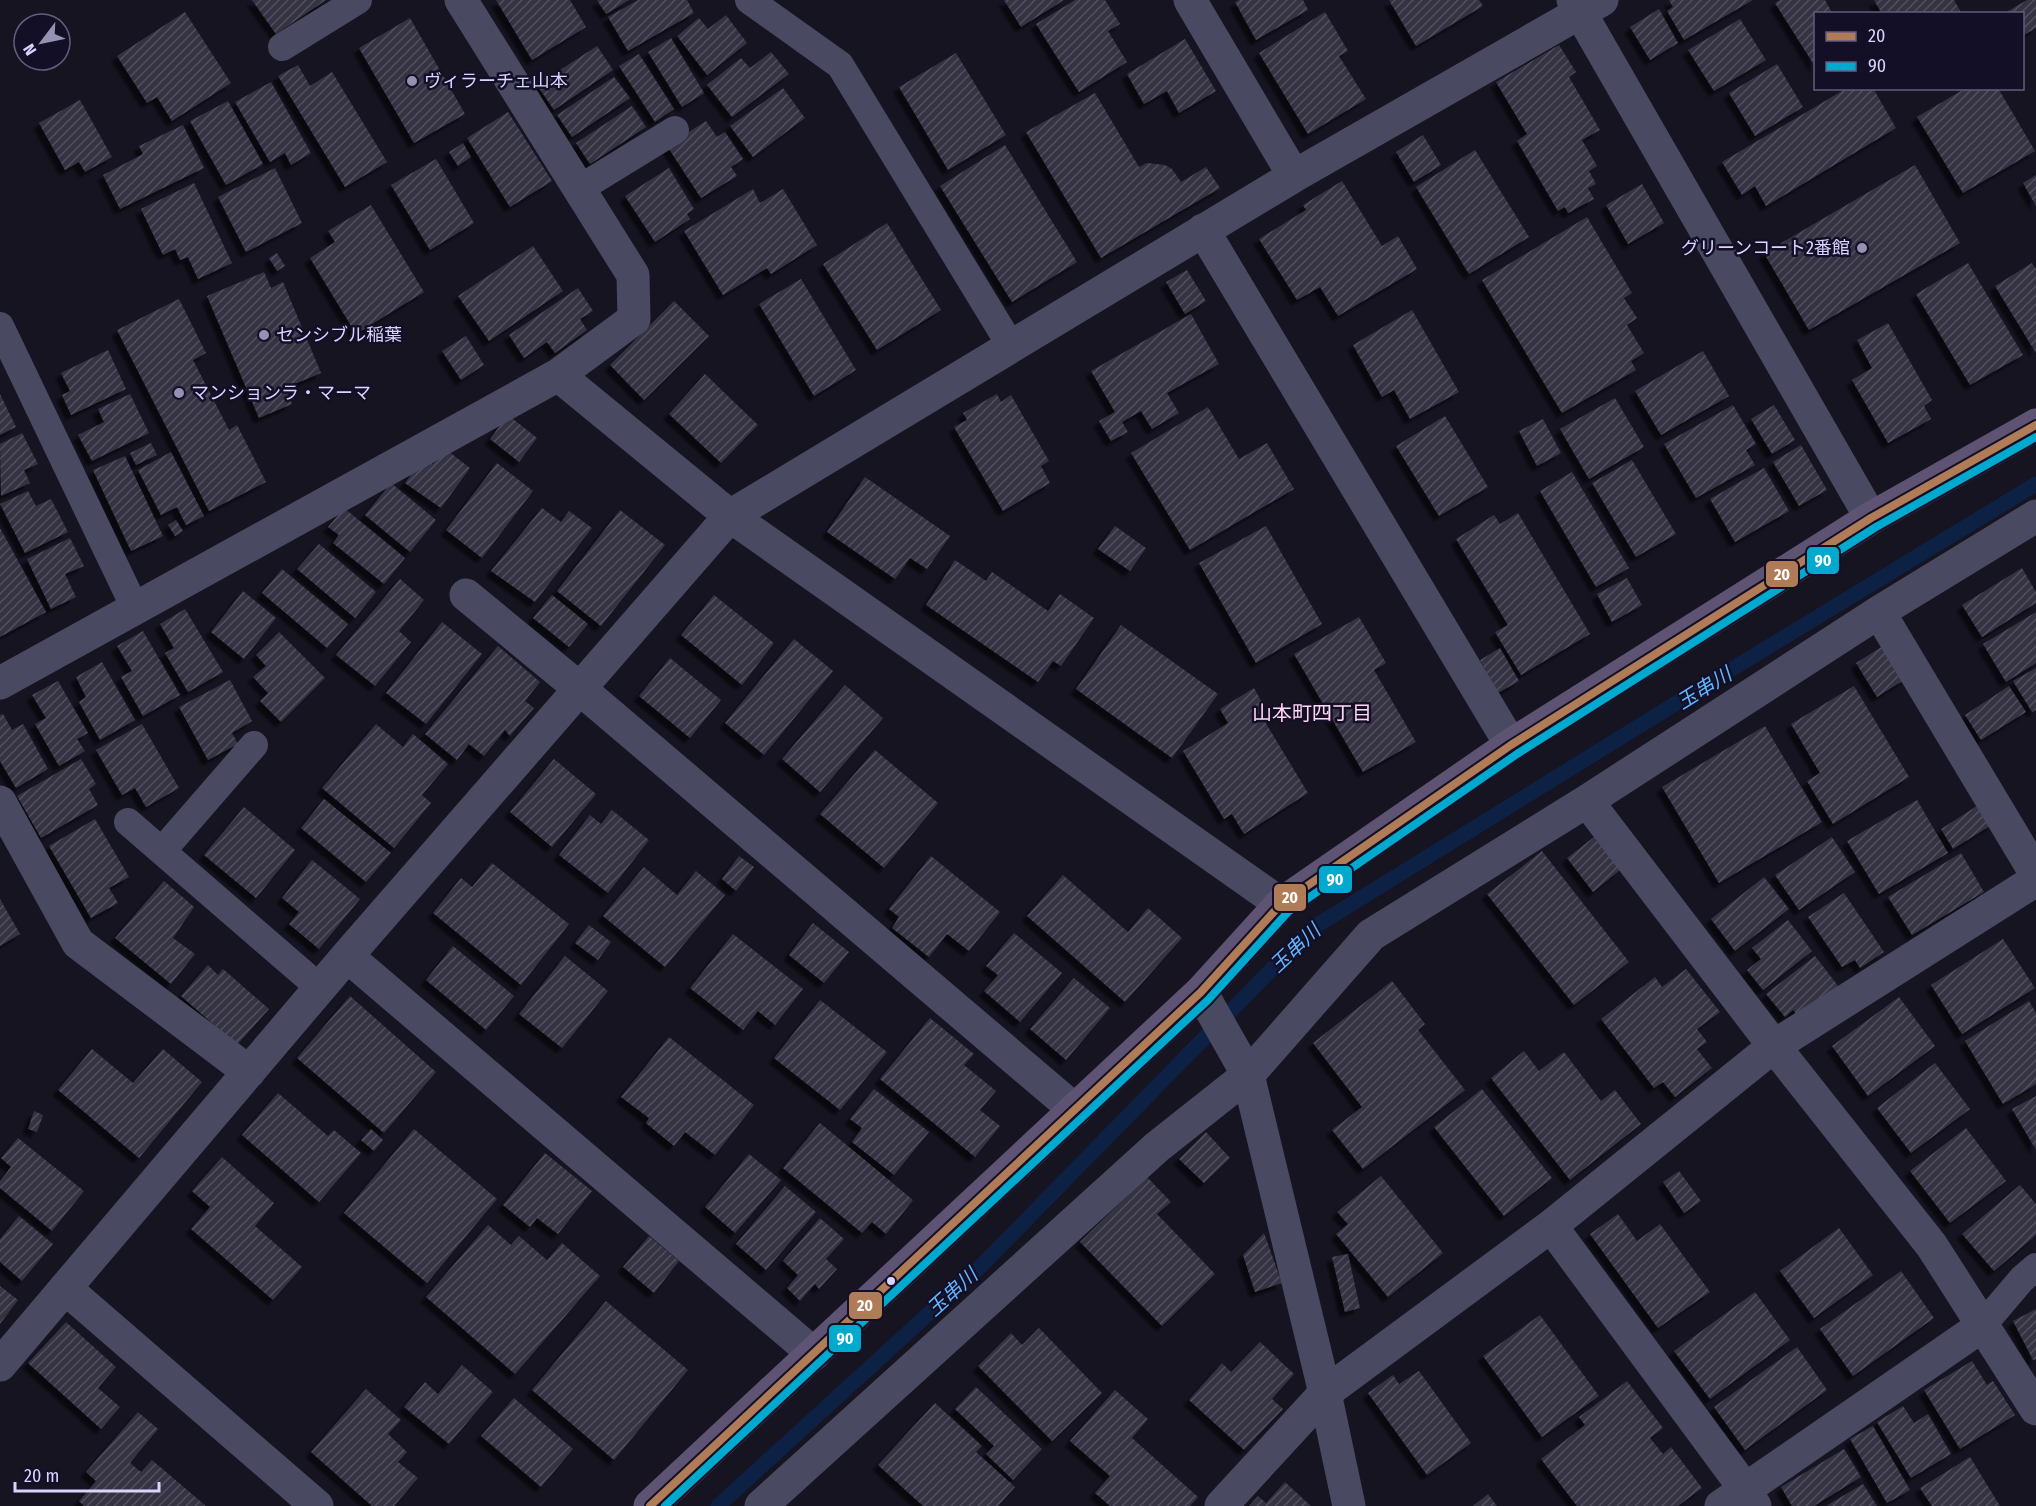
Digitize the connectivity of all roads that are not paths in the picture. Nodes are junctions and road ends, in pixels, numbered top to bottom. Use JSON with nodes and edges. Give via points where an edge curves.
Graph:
{"nodes":[{"id":1,"x":358,"y":0,"type":"edge"},
{"id":2,"x":461,"y":0,"type":"edge"},
{"id":3,"x":749,"y":0,"type":"edge"},
{"id":4,"x":1190,"y":0,"type":"edge"},
{"id":5,"x":1585,"y":4,"type":"edge"},
{"id":6,"x":282,"y":47,"type":"dead end"},
{"id":7,"x":675,"y":130,"type":"dead end"},
{"id":8,"x":1294,"y":176,"type":"junction"},
{"id":9,"x":579,"y":189,"type":"junction"},
{"id":10,"x":1203,"y":230,"type":"junction"},
{"id":11,"x":0,"y":326,"type":"edge"},
{"id":12,"x":1011,"y":346,"type":"junction"},
{"id":13,"x":558,"y":375,"type":"junction"},
{"id":14,"x":2036,"y":425,"type":"edge"},
{"id":15,"x":730,"y":516,"type":"junction"},
{"id":16,"x":2036,"y":516,"type":"edge"},
{"id":17,"x":1871,"y":518,"type":"junction"},
{"id":18,"x":466,"y":595,"type":"dead end"},
{"id":19,"x":135,"y":608,"type":"junction"},
{"id":20,"x":1879,"y":612,"type":"junction"},
{"id":21,"x":0,"y":683,"type":"edge"},
{"id":22,"x":579,"y":688,"type":"junction"},
{"id":23,"x":254,"y":745,"type":"dead end"},
{"id":24,"x":1511,"y":745,"type":"junction"},
{"id":25,"x":1587,"y":801,"type":"junction"},
{"id":26,"x":0,"y":802,"type":"edge"},
{"id":27,"x":128,"y":822,"type":"dead end"},
{"id":28,"x":162,"y":851,"type":"junction"},
{"id":29,"x":2036,"y":874,"type":"edge"},
{"id":30,"x":2036,"y":880,"type":"edge"},
{"id":31,"x":1281,"y":904,"type":"junction"},
{"id":32,"x":346,"y":956,"type":"junction"},
{"id":33,"x":320,"y":988,"type":"junction"},
{"id":34,"x":1201,"y":992,"type":"junction"},
{"id":35,"x":1774,"y":1046,"type":"junction"},
{"id":36,"x":249,"y":1072,"type":"junction"},
{"id":37,"x":1248,"y":1075,"type":"junction"},
{"id":38,"x":1075,"y":1110,"type":"junction"},
{"id":39,"x":1551,"y":1226,"type":"junction"},
{"id":40,"x":2036,"y":1267,"type":"edge"},
{"id":41,"x":65,"y":1288,"type":"junction"},
{"id":42,"x":1982,"y":1326,"type":"junction"},
{"id":43,"x":814,"y":1354,"type":"junction"},
{"id":44,"x":0,"y":1365,"type":"edge"},
{"id":45,"x":1325,"y":1394,"type":"junction"},
{"id":46,"x":2036,"y":1409,"type":"edge"},
{"id":47,"x":1740,"y":1500,"type":"edge"},
{"id":48,"x":317,"y":1506,"type":"edge"},
{"id":49,"x":650,"y":1506,"type":"edge"},
{"id":50,"x":761,"y":1506,"type":"edge"},
{"id":51,"x":1221,"y":1506,"type":"edge"},
{"id":52,"x":1349,"y":1506,"type":"edge"}],
"edges":[{"from":1,"to":6,"type":"lane"},
{"from":2,"to":9,"type":"street"},
{"from":3,"to":12,"type":"lane","via":[[840,65]]},
{"from":4,"to":8,"type":"street"},
{"from":5,"to":8,"type":"street"},
{"from":5,"to":17,"type":"street"},
{"from":7,"to":9,"type":"lane"},
{"from":8,"to":10,"type":"street"},
{"from":9,"to":13,"type":"street","via":[[633,275],[634,319]]},
{"from":10,"to":12,"type":"street"},
{"from":10,"to":24,"type":"street"},
{"from":11,"to":19,"type":"lane"},
{"from":12,"to":15,"type":"street"},
{"from":13,"to":15,"type":"street"},
{"from":13,"to":19,"type":"street"},
{"from":14,"to":17,"type":"main road"},
{"from":15,"to":22,"type":"street"},
{"from":15,"to":31,"type":"street"},
{"from":16,"to":20,"type":"street"},
{"from":17,"to":24,"type":"main road"},
{"from":18,"to":22,"type":"street"},
{"from":19,"to":21,"type":"street"},
{"from":20,"to":25,"type":"street"},
{"from":20,"to":29,"type":"street"},
{"from":22,"to":32,"type":"street"},
{"from":22,"to":38,"type":"street"},
{"from":23,"to":28,"type":"lane"},
{"from":24,"to":31,"type":"main road"},
{"from":25,"to":35,"type":"street"},
{"from":25,"to":37,"type":"street","via":[[1371,935]]},
{"from":26,"to":36,"type":"street","via":[[78,943]]},
{"from":27,"to":28,"type":"lane"},
{"from":28,"to":33,"type":"lane"},
{"from":30,"to":35,"type":"street"},
{"from":31,"to":34,"type":"main road"},
{"from":32,"to":33,"type":"street"},
{"from":32,"to":43,"type":"street"},
{"from":33,"to":36,"type":"street"},
{"from":34,"to":37,"type":"street"},
{"from":34,"to":38,"type":"main road"},
{"from":35,"to":39,"type":"street"},
{"from":35,"to":42,"type":"street","via":[[1932,1246]]},
{"from":36,"to":41,"type":"street"},
{"from":37,"to":45,"type":"street"},
{"from":37,"to":50,"type":"street","via":[[1157,1147]]},
{"from":38,"to":43,"type":"main road"},
{"from":39,"to":45,"type":"street"},
{"from":39,"to":47,"type":"street"},
{"from":40,"to":42,"type":"lane"},
{"from":41,"to":44,"type":"street"},
{"from":41,"to":48,"type":"street"},
{"from":42,"to":46,"type":"street"},
{"from":42,"to":47,"type":"street"},
{"from":43,"to":49,"type":"main road"},
{"from":45,"to":51,"type":"street"},
{"from":45,"to":52,"type":"street"}]}
